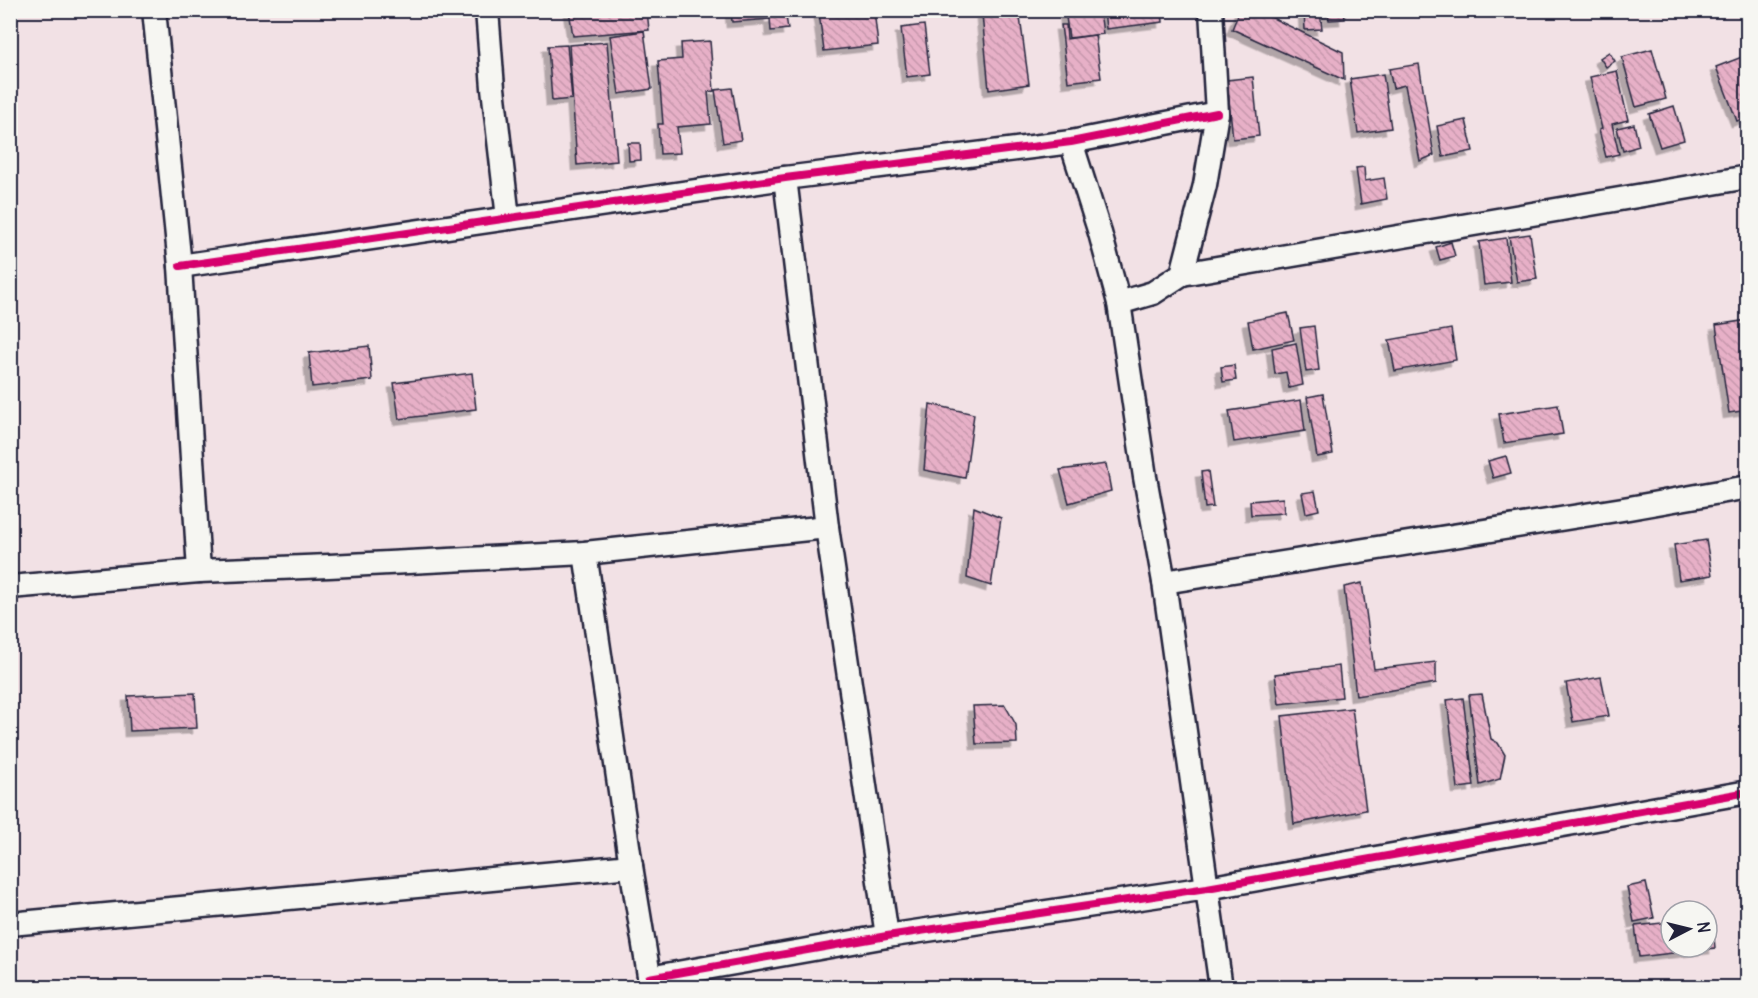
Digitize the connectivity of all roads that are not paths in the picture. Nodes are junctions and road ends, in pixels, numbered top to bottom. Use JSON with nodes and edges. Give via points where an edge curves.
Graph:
{"nodes":[{"id":1,"x":154,"y":10,"type":"edge"},
{"id":2,"x":487,"y":10,"type":"edge"},
{"id":3,"x":1210,"y":10,"type":"edge"},
{"id":4,"x":1216,"y":113,"type":"junction"},
{"id":5,"x":1071,"y":142,"type":"junction"},
{"id":6,"x":1748,"y":177,"type":"edge"},
{"id":7,"x":785,"y":178,"type":"junction"},
{"id":8,"x":508,"y":218,"type":"junction"},
{"id":9,"x":180,"y":266,"type":"junction"},
{"id":10,"x":1182,"y":274,"type":"junction"},
{"id":11,"x":1119,"y":303,"type":"junction"},
{"id":12,"x":1748,"y":487,"type":"edge"},
{"id":13,"x":827,"y":527,"type":"junction"},
{"id":14,"x":585,"y":553,"type":"junction"},
{"id":15,"x":199,"y":571,"type":"junction"},
{"id":16,"x":1164,"y":582,"type":"junction"},
{"id":17,"x":10,"y":587,"type":"edge"},
{"id":18,"x":1748,"y":792,"type":"edge"},
{"id":19,"x":631,"y":866,"type":"junction"},
{"id":20,"x":1207,"y":888,"type":"junction"},
{"id":21,"x":10,"y":924,"type":"edge"},
{"id":22,"x":887,"y":936,"type":"junction"},
{"id":23,"x":650,"y":982,"type":"edge"},
{"id":24,"x":1221,"y":987,"type":"edge"}],
"edges":[{"from":1,"to":9,"type":"street"},
{"from":2,"to":8,"type":"street"},
{"from":3,"to":4,"type":"street"},
{"from":4,"to":5,"type":"street"},
{"from":4,"to":10,"type":"street","via":[[1205,185]]},
{"from":5,"to":7,"type":"street"},
{"from":5,"to":11,"type":"street"},
{"from":6,"to":10,"type":"street"},
{"from":7,"to":8,"type":"street"},
{"from":7,"to":13,"type":"street"},
{"from":8,"to":9,"type":"street"},
{"from":9,"to":15,"type":"street"},
{"from":10,"to":11,"type":"street","via":[[1153,293]]},
{"from":11,"to":16,"type":"street"},
{"from":12,"to":16,"type":"street"},
{"from":13,"to":14,"type":"street"},
{"from":13,"to":22,"type":"street"},
{"from":14,"to":15,"type":"street"},
{"from":14,"to":19,"type":"street"},
{"from":15,"to":17,"type":"street"},
{"from":16,"to":20,"type":"street"},
{"from":18,"to":20,"type":"street"},
{"from":19,"to":21,"type":"street"},
{"from":19,"to":23,"type":"street"},
{"from":20,"to":22,"type":"street"},
{"from":20,"to":24,"type":"street"},
{"from":22,"to":23,"type":"street"}]}
